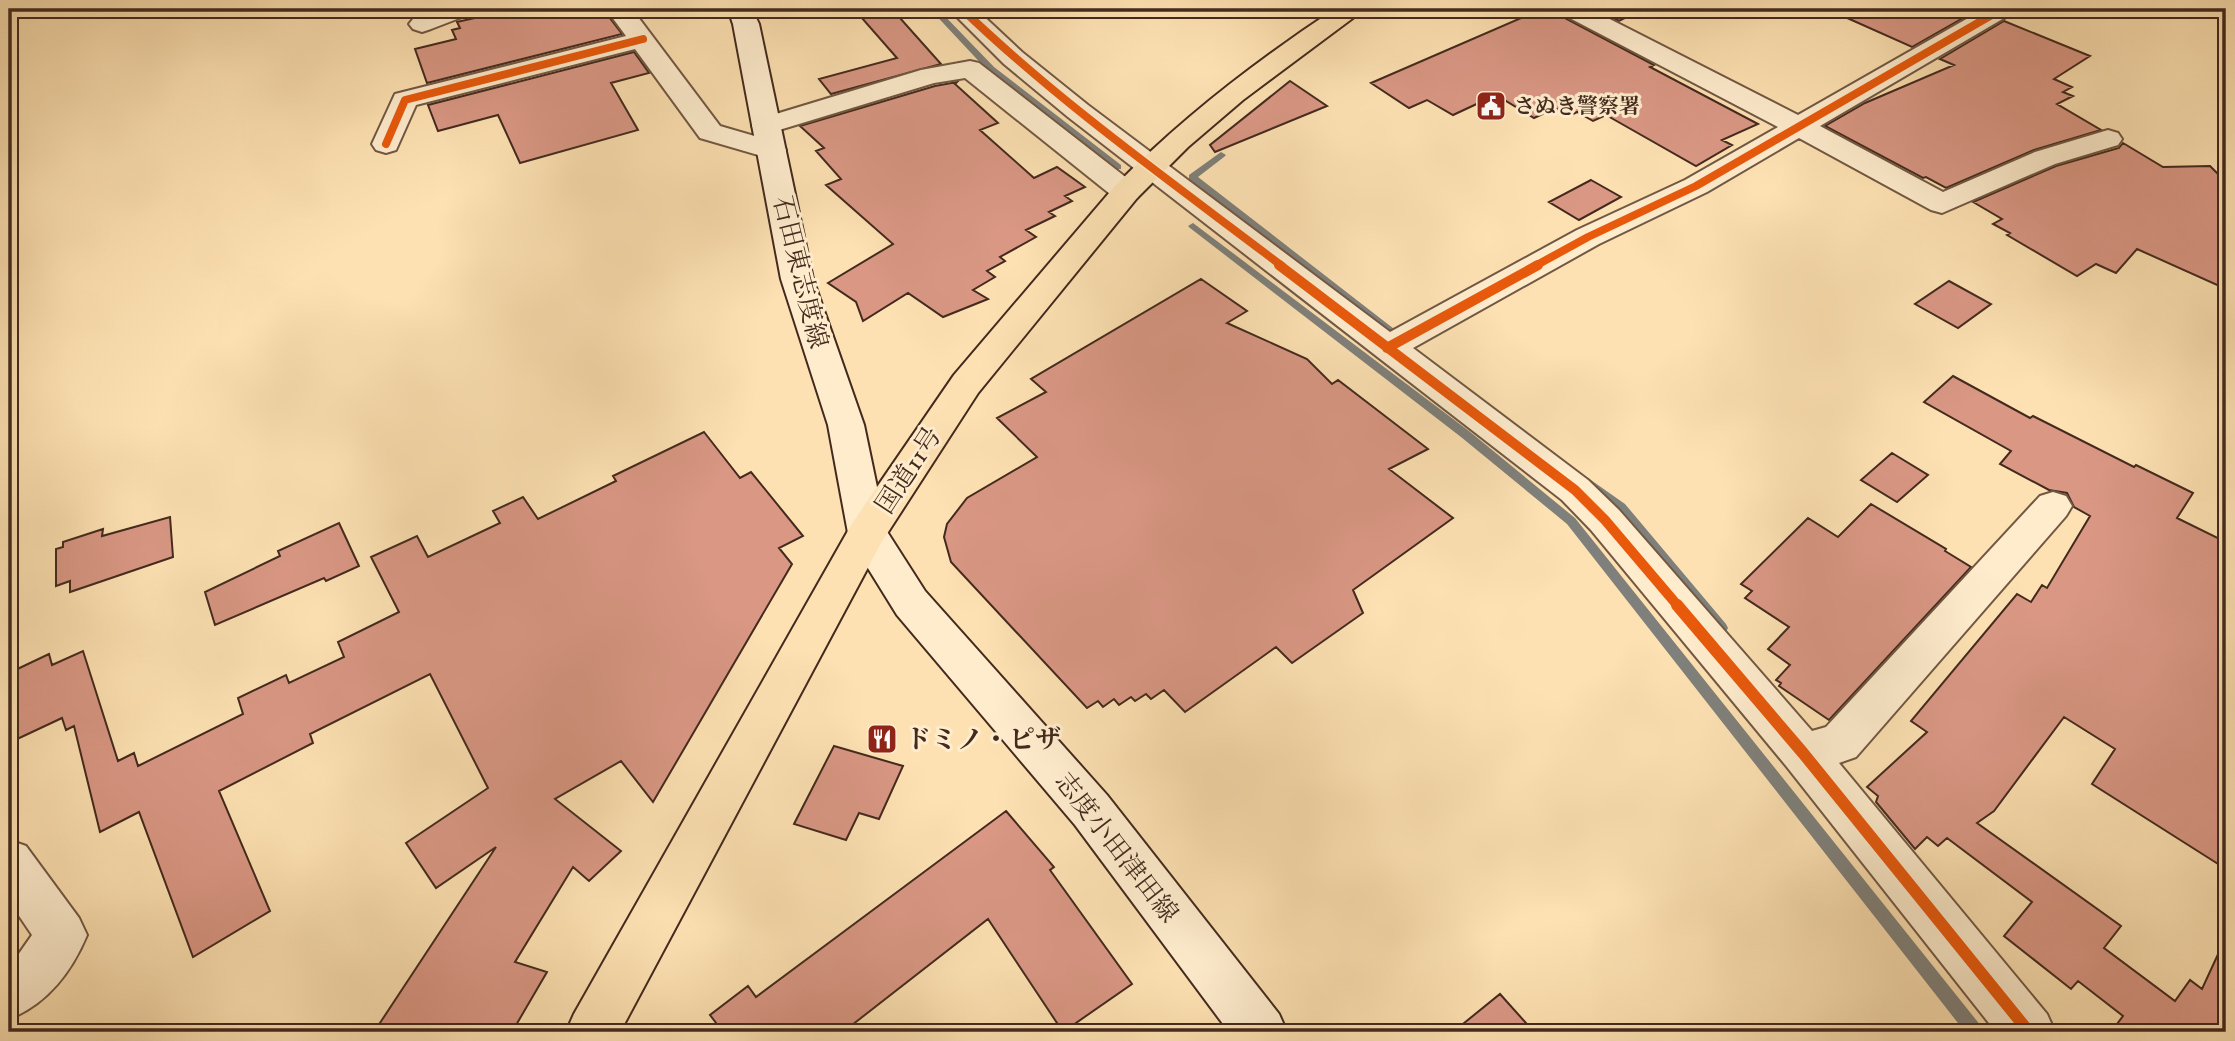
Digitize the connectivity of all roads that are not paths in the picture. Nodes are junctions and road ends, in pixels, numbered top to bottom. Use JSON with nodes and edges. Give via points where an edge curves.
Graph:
{"nodes":[{"id":1,"x":461,"y":9,"type":"edge"},
{"id":2,"x":619,"y":9,"type":"edge"},
{"id":3,"x":740,"y":9,"type":"edge"},
{"id":4,"x":962,"y":9,"type":"edge"},
{"id":5,"x":1352,"y":9,"type":"edge"},
{"id":6,"x":1571,"y":9,"type":"edge"},
{"id":7,"x":2002,"y":9,"type":"edge"},
{"id":8,"x":422,"y":24,"type":"dead end"},
{"id":9,"x":643,"y":39,"type":"junction"},
{"id":10,"x":1800,"y":127,"type":"junction"},
{"id":11,"x":769,"y":138,"type":"junction"},
{"id":12,"x":2108,"y":139,"type":"dead end"},
{"id":13,"x":386,"y":144,"type":"dead end"},
{"id":14,"x":1139,"y":178,"type":"junction"},
{"id":15,"x":1387,"y":348,"type":"junction"},
{"id":16,"x":2053,"y":506,"type":"dead end"},
{"id":17,"x":867,"y":533,"type":"junction"},
{"id":18,"x":1802,"y":753,"type":"junction"},
{"id":19,"x":9,"y":862,"type":"edge"},
{"id":20,"x":9,"y":994,"type":"edge"},
{"id":21,"x":592,"y":1032,"type":"edge"},
{"id":22,"x":1261,"y":1032,"type":"edge"},
{"id":23,"x":2029,"y":1032,"type":"edge"}],
"edges":[{"from":1,"to":8,"type":"street"},
{"from":2,"to":9,"type":"street"},
{"from":3,"to":11,"type":"street","name":"石田東志度線"},
{"from":4,"to":14,"type":"street","via":[[1078,111]]},
{"from":5,"to":14,"type":"highway","name":"国道11号","via":[[1279,57]]},
{"from":6,"to":10,"type":"street"},
{"from":7,"to":10,"type":"street"},
{"from":9,"to":11,"type":"street","via":[[710,132]]},
{"from":9,"to":13,"type":"street","via":[[405,100]]},
{"from":10,"to":12,"type":"street","via":[[1942,204],[2045,158]]},
{"from":10,"to":15,"type":"street"},
{"from":11,"to":14,"type":"street","via":[[930,76],[970,69]]},
{"from":11,"to":17,"type":"street","name":"石田東志度線","via":[[797,279],[846,425]]},
{"from":14,"to":15,"type":"street"},
{"from":14,"to":17,"type":"highway","name":"国道11号","via":[[966,384]]},
{"from":15,"to":18,"type":"street","via":[[1574,491],[1605,520]]},
{"from":16,"to":18,"type":"street","via":[[1840,743]]},
{"from":17,"to":21,"type":"highway","name":"国道11号"},
{"from":17,"to":22,"type":"street","name":"志度小田津田線","via":[[911,603],[1091,810]]},
{"from":18,"to":23,"type":"street"},
{"from":19,"to":20,"type":"street","via":[[62,935],[36,973]]}]}
